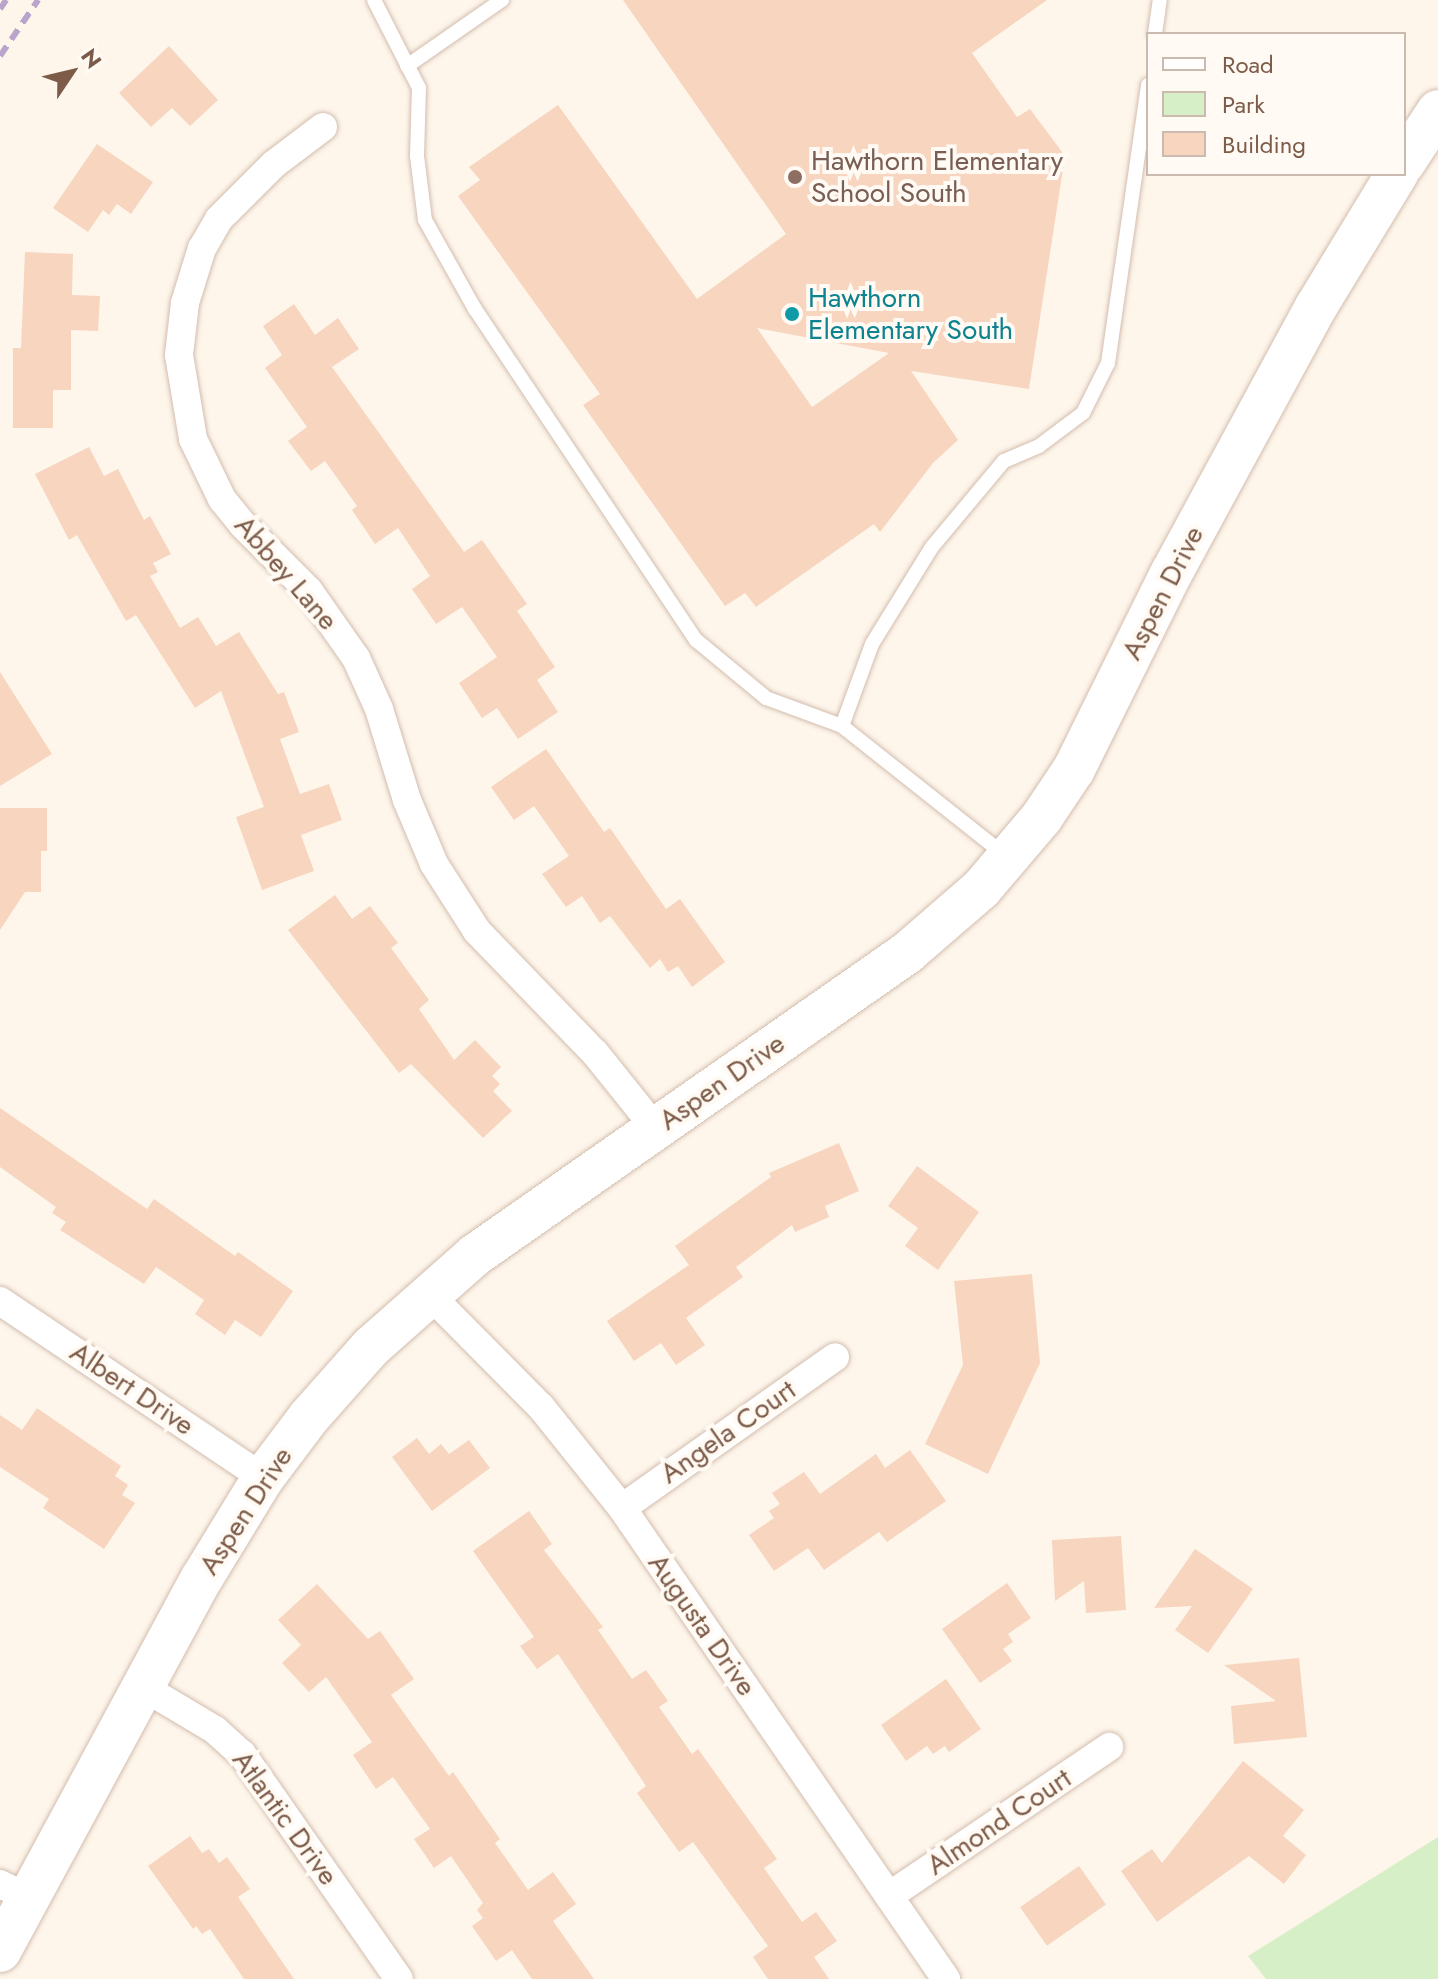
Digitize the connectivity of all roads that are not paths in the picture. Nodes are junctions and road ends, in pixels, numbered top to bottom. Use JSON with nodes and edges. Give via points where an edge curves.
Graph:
{"nodes":[{"id":1,"x":374,"y":0,"type":"edge"},
{"id":2,"x":502,"y":0,"type":"edge"},
{"id":3,"x":1160,"y":0,"type":"edge"},
{"id":4,"x":1155,"y":32,"type":"edge"},
{"id":5,"x":407,"y":66,"type":"junction"},
{"id":6,"x":1146,"y":99,"type":"edge"},
{"id":7,"x":1438,"y":111,"type":"edge"},
{"id":8,"x":323,"y":127,"type":"dead end"},
{"id":9,"x":1406,"y":160,"type":"edge"},
{"id":10,"x":1396,"y":176,"type":"edge"},
{"id":11,"x":842,"y":726,"type":"junction"},
{"id":12,"x":1008,"y":858,"type":"junction"},
{"id":13,"x":655,"y":1128,"type":"junction"},
{"id":14,"x":429,"y":1294,"type":"junction"},
{"id":15,"x":0,"y":1301,"type":"edge"},
{"id":16,"x":835,"y":1357,"type":"dead end"},
{"id":17,"x":263,"y":1478,"type":"junction"},
{"id":18,"x":622,"y":1508,"type":"junction"},
{"id":19,"x":143,"y":1687,"type":"junction"},
{"id":20,"x":1109,"y":1747,"type":"dead end"},
{"id":21,"x":14,"y":1891,"type":"edge"},
{"id":22,"x":889,"y":1896,"type":"junction"},
{"id":23,"x":0,"y":1951,"type":"edge"},
{"id":24,"x":399,"y":1979,"type":"edge"},
{"id":25,"x":946,"y":1979,"type":"edge"}],
"edges":[{"from":1,"to":5,"type":"lane"},
{"from":2,"to":5,"type":"lane"},
{"from":3,"to":4,"type":"lane"},
{"from":5,"to":11,"type":"lane","via":[[419,88],[417,156],[425,220],[475,309],[696,640],[766,698]]},
{"from":6,"to":11,"type":"lane","via":[[1108,363],[1083,413],[1039,446],[1004,461],[932,547],[872,644]]},
{"from":7,"to":9,"type":"street"},
{"from":8,"to":13,"type":"street","name":"Abbey Lane","via":[[274,164],[219,219],[202,248],[185,303],[179,355],[193,439],[222,499],[309,591],[356,658],[434,864],[477,931],[595,1053]]},
{"from":10,"to":12,"type":"street","name":"Aspen Drive","via":[[1316,307],[1179,558],[1074,769]]},
{"from":11,"to":12,"type":"lane"},
{"from":12,"to":13,"type":"street","name":"Aspen Drive","via":[[981,889],[907,953]]},
{"from":13,"to":14,"type":"street","name":"Aspen Drive","via":[[475,1255]]},
{"from":14,"to":17,"type":"street","name":"Aspen Drive","via":[[371,1347]]},
{"from":14,"to":18,"type":"street","name":"Augusta Drive","via":[[541,1407]]},
{"from":15,"to":17,"type":"street","name":"Albert Drive"},
{"from":16,"to":18,"type":"street","name":"Angela Court"},
{"from":17,"to":19,"type":"street","name":"Aspen Drive"},
{"from":18,"to":22,"type":"street","name":"Augusta Drive"},
{"from":19,"to":21,"type":"street","name":"Aspen Drive"},
{"from":19,"to":24,"type":"street","name":"Atlantic Drive","via":[[215,1730],[242,1754]]},
{"from":20,"to":22,"type":"street","name":"Almond Court"},
{"from":21,"to":23,"type":"street","name":"Aspen Drive"},
{"from":22,"to":25,"type":"street","name":"Augusta Drive"}]}
